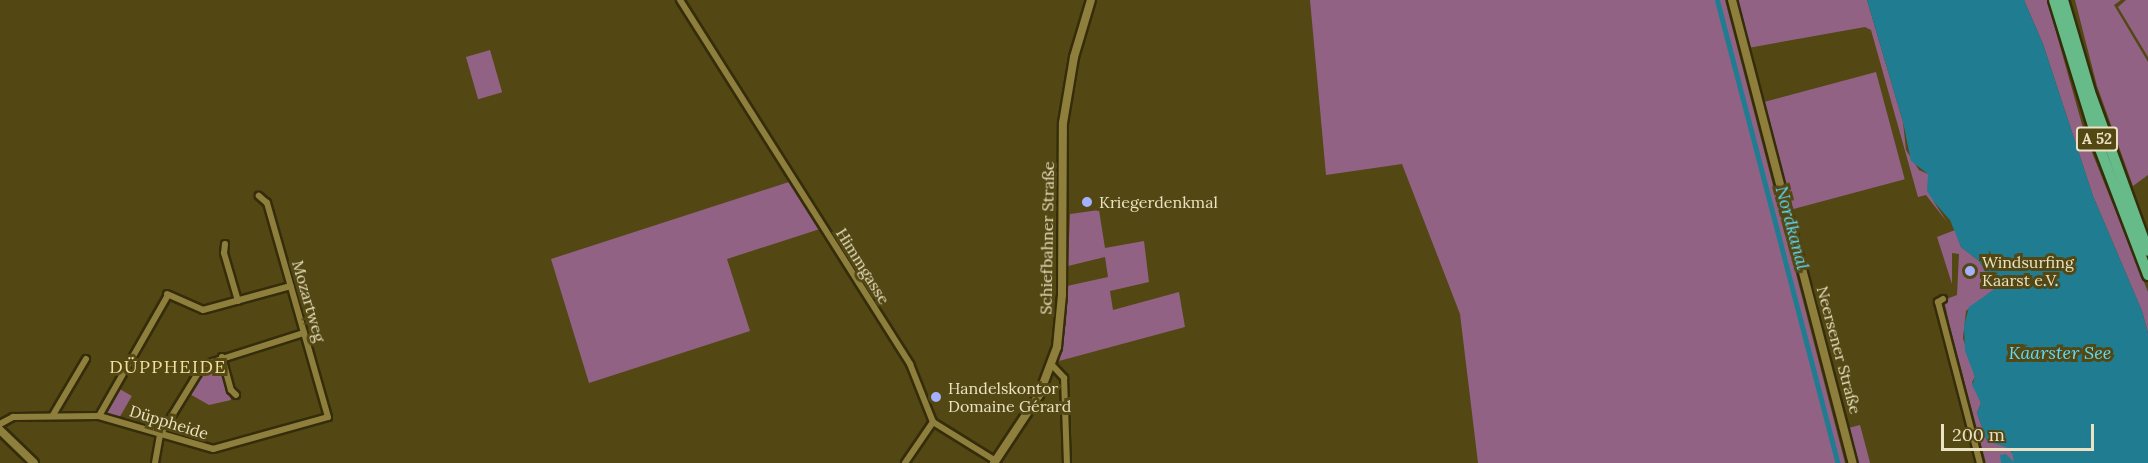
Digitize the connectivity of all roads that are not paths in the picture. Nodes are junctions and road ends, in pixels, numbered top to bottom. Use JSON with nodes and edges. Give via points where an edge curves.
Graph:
{"nodes":[{"id":1,"x":680,"y":0,"type":"edge"},
{"id":2,"x":1091,"y":0,"type":"edge"},
{"id":3,"x":1732,"y":0,"type":"edge"},
{"id":4,"x":2054,"y":0,"type":"edge"},
{"id":5,"x":2063,"y":0,"type":"edge"},
{"id":6,"x":259,"y":196,"type":"dead end"},
{"id":7,"x":225,"y":244,"type":"dead end"},
{"id":8,"x":2148,"y":251,"type":"edge"},
{"id":9,"x":2148,"y":275,"type":"edge"},
{"id":10,"x":291,"y":286,"type":"junction"},
{"id":11,"x":1943,"y":299,"type":"dead end"},
{"id":12,"x":238,"y":301,"type":"junction"},
{"id":13,"x":304,"y":333,"type":"junction"},
{"id":14,"x":222,"y":357,"type":"junction"},
{"id":15,"x":86,"y":359,"type":"dead end"},
{"id":16,"x":1052,"y":365,"type":"junction"},
{"id":17,"x":236,"y":394,"type":"dead end"},
{"id":18,"x":52,"y":415,"type":"junction"},
{"id":19,"x":99,"y":416,"type":"junction"},
{"id":20,"x":328,"y":417,"type":"joint"},
{"id":21,"x":933,"y":422,"type":"junction"},
{"id":22,"x":0,"y":424,"type":"edge"},
{"id":23,"x":0,"y":430,"type":"edge"},
{"id":24,"x":160,"y":435,"type":"junction"},
{"id":25,"x":995,"y":462,"type":"edge"},
{"id":26,"x":34,"y":463,"type":"edge"},
{"id":27,"x":155,"y":463,"type":"edge"},
{"id":28,"x":905,"y":463,"type":"edge"},
{"id":29,"x":1067,"y":463,"type":"edge"},
{"id":30,"x":1852,"y":463,"type":"edge"},
{"id":31,"x":1980,"y":463,"type":"edge"}],
"edges":[{"from":1,"to":21,"type":"street","name":"Himmgasse","via":[[910,364]]},
{"from":2,"to":16,"type":"street","name":"Schiefbahner Straße","via":[[1074,57],[1064,116],[1061,315]]},
{"from":3,"to":30,"type":"main road","name":"Neersener Straße"},
{"from":4,"to":9,"type":"highway","number":"A 52","via":[[2096,138]]},
{"from":5,"to":8,"type":"highway","number":"A 52","via":[[2090,92]]},
{"from":6,"to":10,"type":"street","name":"Mozartweg","via":[[267,203]]},
{"from":7,"to":12,"type":"street"},
{"from":10,"to":12,"type":"street"},
{"from":10,"to":13,"type":"street","name":"Mozartweg"},
{"from":11,"to":31,"type":"street","via":[[1938,302]]},
{"from":12,"to":19,"type":"street","via":[[200,310],[167,294]]},
{"from":13,"to":14,"type":"street"},
{"from":13,"to":20,"type":"street","name":"Mozartweg"},
{"from":14,"to":17,"type":"street","via":[[231,390]]},
{"from":14,"to":24,"type":"street","via":[[198,369]]},
{"from":15,"to":18,"type":"street"},
{"from":16,"to":25,"type":"street","name":"Schiefbahner Straße","via":[[1036,401]]},
{"from":16,"to":29,"type":"street","via":[[1064,378]]},
{"from":18,"to":19,"type":"street","name":"Düppheide"},
{"from":18,"to":22,"type":"street","name":"Düppheide","via":[[10,417]]},
{"from":19,"to":24,"type":"street","name":"Düppheide"},
{"from":20,"to":24,"type":"street","name":"Düppheide","via":[[213,449]]},
{"from":21,"to":25,"type":"street"},
{"from":21,"to":28,"type":"street"},
{"from":23,"to":26,"type":"street"},
{"from":24,"to":27,"type":"street"}]}
